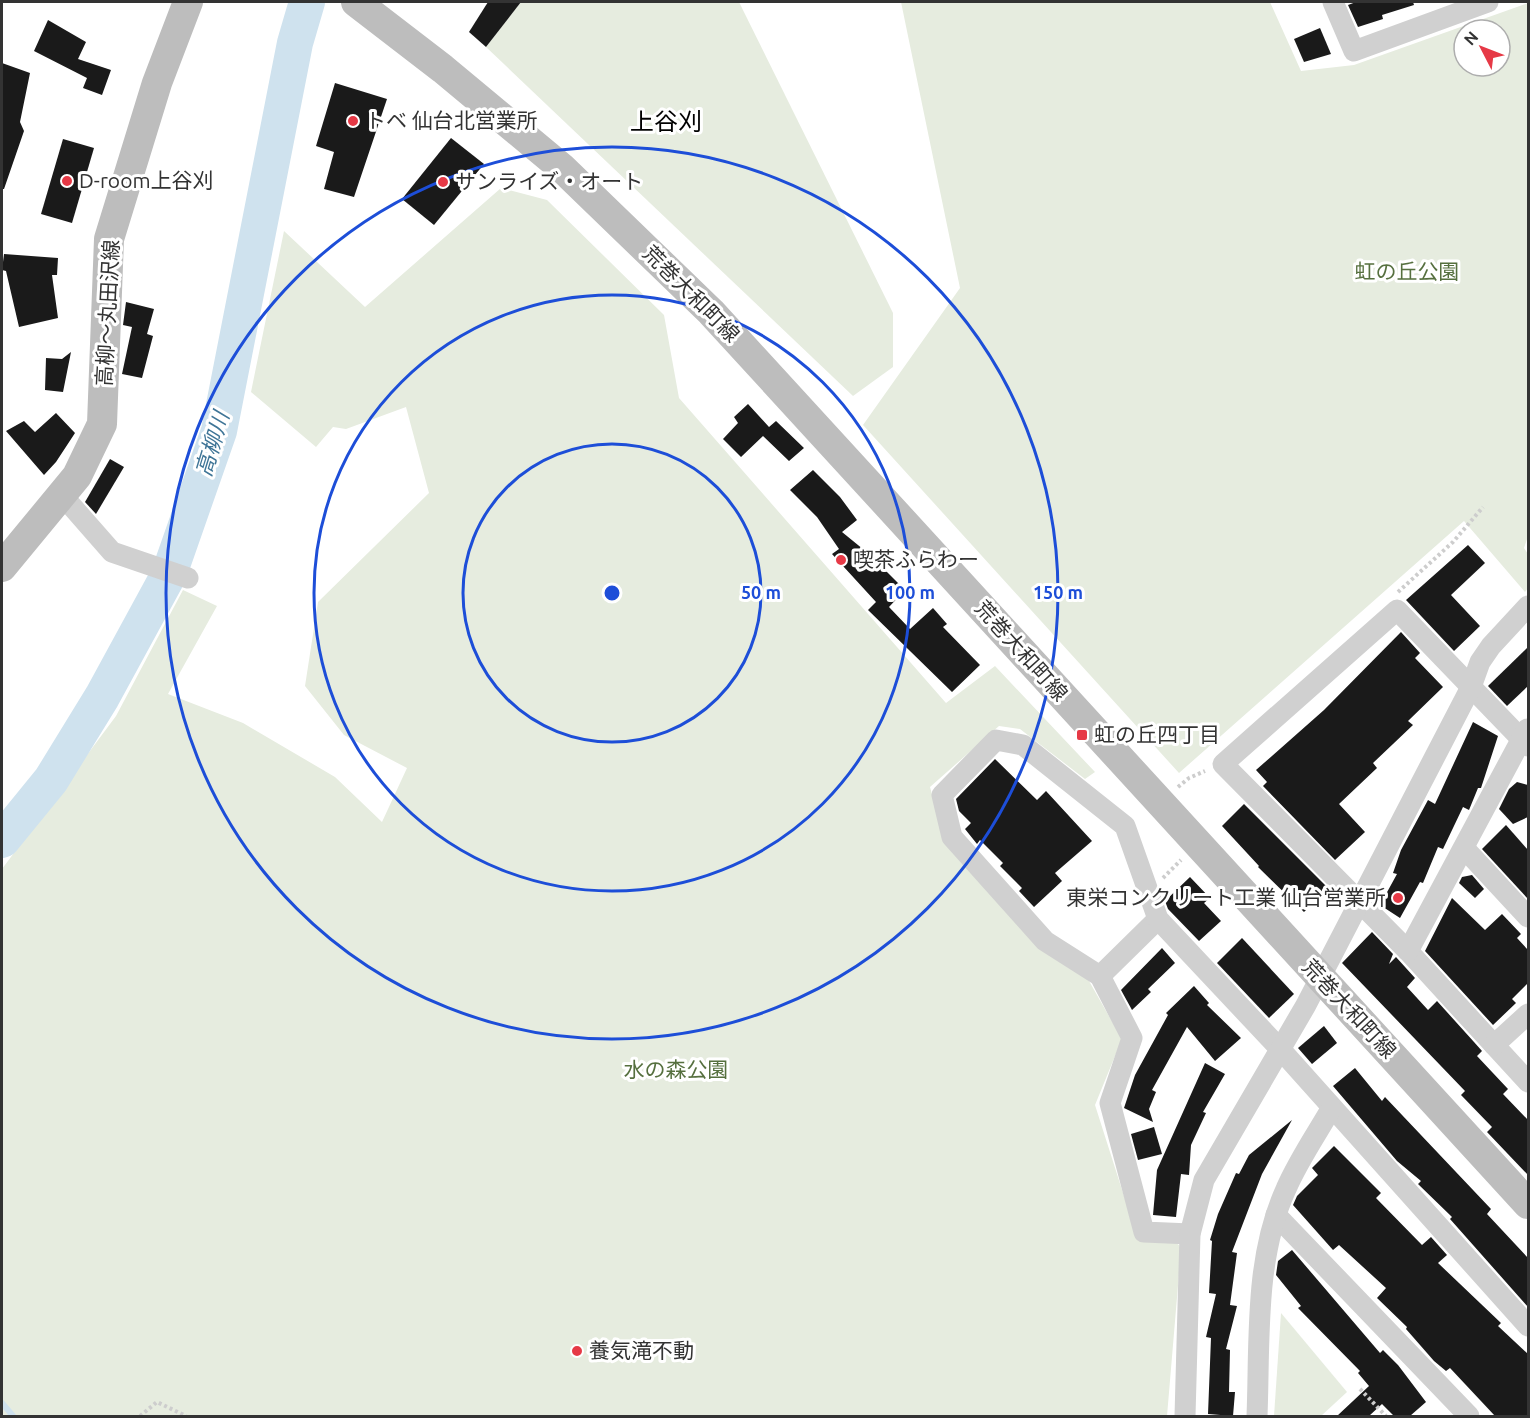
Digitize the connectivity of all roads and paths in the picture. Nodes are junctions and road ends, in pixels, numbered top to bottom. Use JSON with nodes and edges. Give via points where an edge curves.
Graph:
{"nodes":[{"id":1,"x":188,"y":2,"type":"edge"},
{"id":2,"x":356,"y":2,"type":"edge"},
{"id":3,"x":1333,"y":2,"type":"edge"},
{"id":4,"x":1488,"y":2,"type":"edge"},
{"id":5,"x":62,"y":495,"type":"junction"},
{"id":6,"x":1483,"y":507,"type":"dead end"},
{"id":7,"x":2,"y":567,"type":"edge"},
{"id":8,"x":188,"y":578,"type":"dead end"},
{"id":9,"x":1528,"y":606,"type":"edge"},
{"id":10,"x":1398,"y":610,"type":"junction"},
{"id":11,"x":1471,"y":687,"type":"junction"},
{"id":12,"x":1526,"y":737,"type":"edge"},
{"id":13,"x":1223,"y":764,"type":"junction"},
{"id":14,"x":1177,"y":788,"type":"dead end"},
{"id":15,"x":1464,"y":848,"type":"junction"},
{"id":16,"x":1360,"y":900,"type":"junction"},
{"id":17,"x":1528,"y":917,"type":"edge"},
{"id":18,"x":1158,"y":919,"type":"junction"},
{"id":19,"x":1408,"y":951,"type":"junction"},
{"id":20,"x":1100,"y":976,"type":"junction"},
{"id":21,"x":1320,"y":977,"type":"junction"},
{"id":22,"x":1528,"y":1014,"type":"edge"},
{"id":23,"x":1494,"y":1045,"type":"junction"},
{"id":24,"x":1281,"y":1050,"type":"junction"},
{"id":25,"x":1528,"y":1082,"type":"edge"},
{"id":26,"x":1332,"y":1109,"type":"junction"},
{"id":27,"x":1528,"y":1204,"type":"edge"},
{"id":28,"x":1276,"y":1215,"type":"junction"},
{"id":29,"x":1190,"y":1234,"type":"junction"},
{"id":30,"x":1528,"y":1326,"type":"edge"},
{"id":31,"x":1360,"y":1389,"type":"dead end"},
{"id":32,"x":140,"y":1416,"type":"edge"},
{"id":33,"x":186,"y":1416,"type":"edge"},
{"id":34,"x":1185,"y":1416,"type":"edge"},
{"id":35,"x":1257,"y":1416,"type":"edge"},
{"id":36,"x":1386,"y":1416,"type":"edge"},
{"id":37,"x":1469,"y":1416,"type":"edge"}],
"edges":[{"from":1,"to":5,"type":"street","name":"高柳～丸田沢線","via":[[157,83],[109,239],[102,424],[77,476]]},
{"from":2,"to":21,"type":"street","name":"荒巻大和町線","via":[[562,168],[711,312]]},
{"from":3,"to":4,"type":"street","via":[[1354,51]]},
{"from":5,"to":7,"type":"street","name":"高柳～丸田沢線"},
{"from":5,"to":8,"type":"street","via":[[112,552]]},
{"from":6,"to":10,"type":"path","via":[[1453,542],[1396,593]]},
{"from":9,"to":11,"type":"street","via":[[1491,646]]},
{"from":10,"to":11,"type":"street"},
{"from":10,"to":13,"type":"street"},
{"from":11,"to":12,"type":"street"},
{"from":11,"to":16,"type":"street"},
{"from":12,"to":15,"type":"street"},
{"from":13,"to":14,"type":"path","via":[[1189,778]]},
{"from":13,"to":16,"type":"street"},
{"from":15,"to":17,"type":"street"},
{"from":15,"to":19,"type":"street"},
{"from":16,"to":19,"type":"street"},
{"from":16,"to":21,"type":"street"},
{"from":18,"to":20,"type":"street"},
{"from":18,"to":20,"type":"street","via":[[1125,826],[1023,745],[996,740],[942,795],[952,837],[1045,941]]},
{"from":18,"to":24,"type":"street"},
{"from":19,"to":23,"type":"street"},
{"from":20,"to":29,"type":"street","via":[[1132,1038],[1110,1103],[1144,1233]]},
{"from":21,"to":24,"type":"street"},
{"from":21,"to":27,"type":"street","name":"荒巻大和町線"},
{"from":22,"to":23,"type":"street"},
{"from":23,"to":25,"type":"street"},
{"from":24,"to":26,"type":"street"},
{"from":24,"to":29,"type":"street","via":[[1204,1180]]},
{"from":26,"to":28,"type":"street","via":[[1286,1188]]},
{"from":26,"to":30,"type":"street"},
{"from":28,"to":35,"type":"street","via":[[1263,1271]]},
{"from":28,"to":37,"type":"street"},
{"from":29,"to":34,"type":"street"},
{"from":31,"to":36,"type":"path"},
{"from":32,"to":33,"type":"path","via":[[157,1401]]}]}
